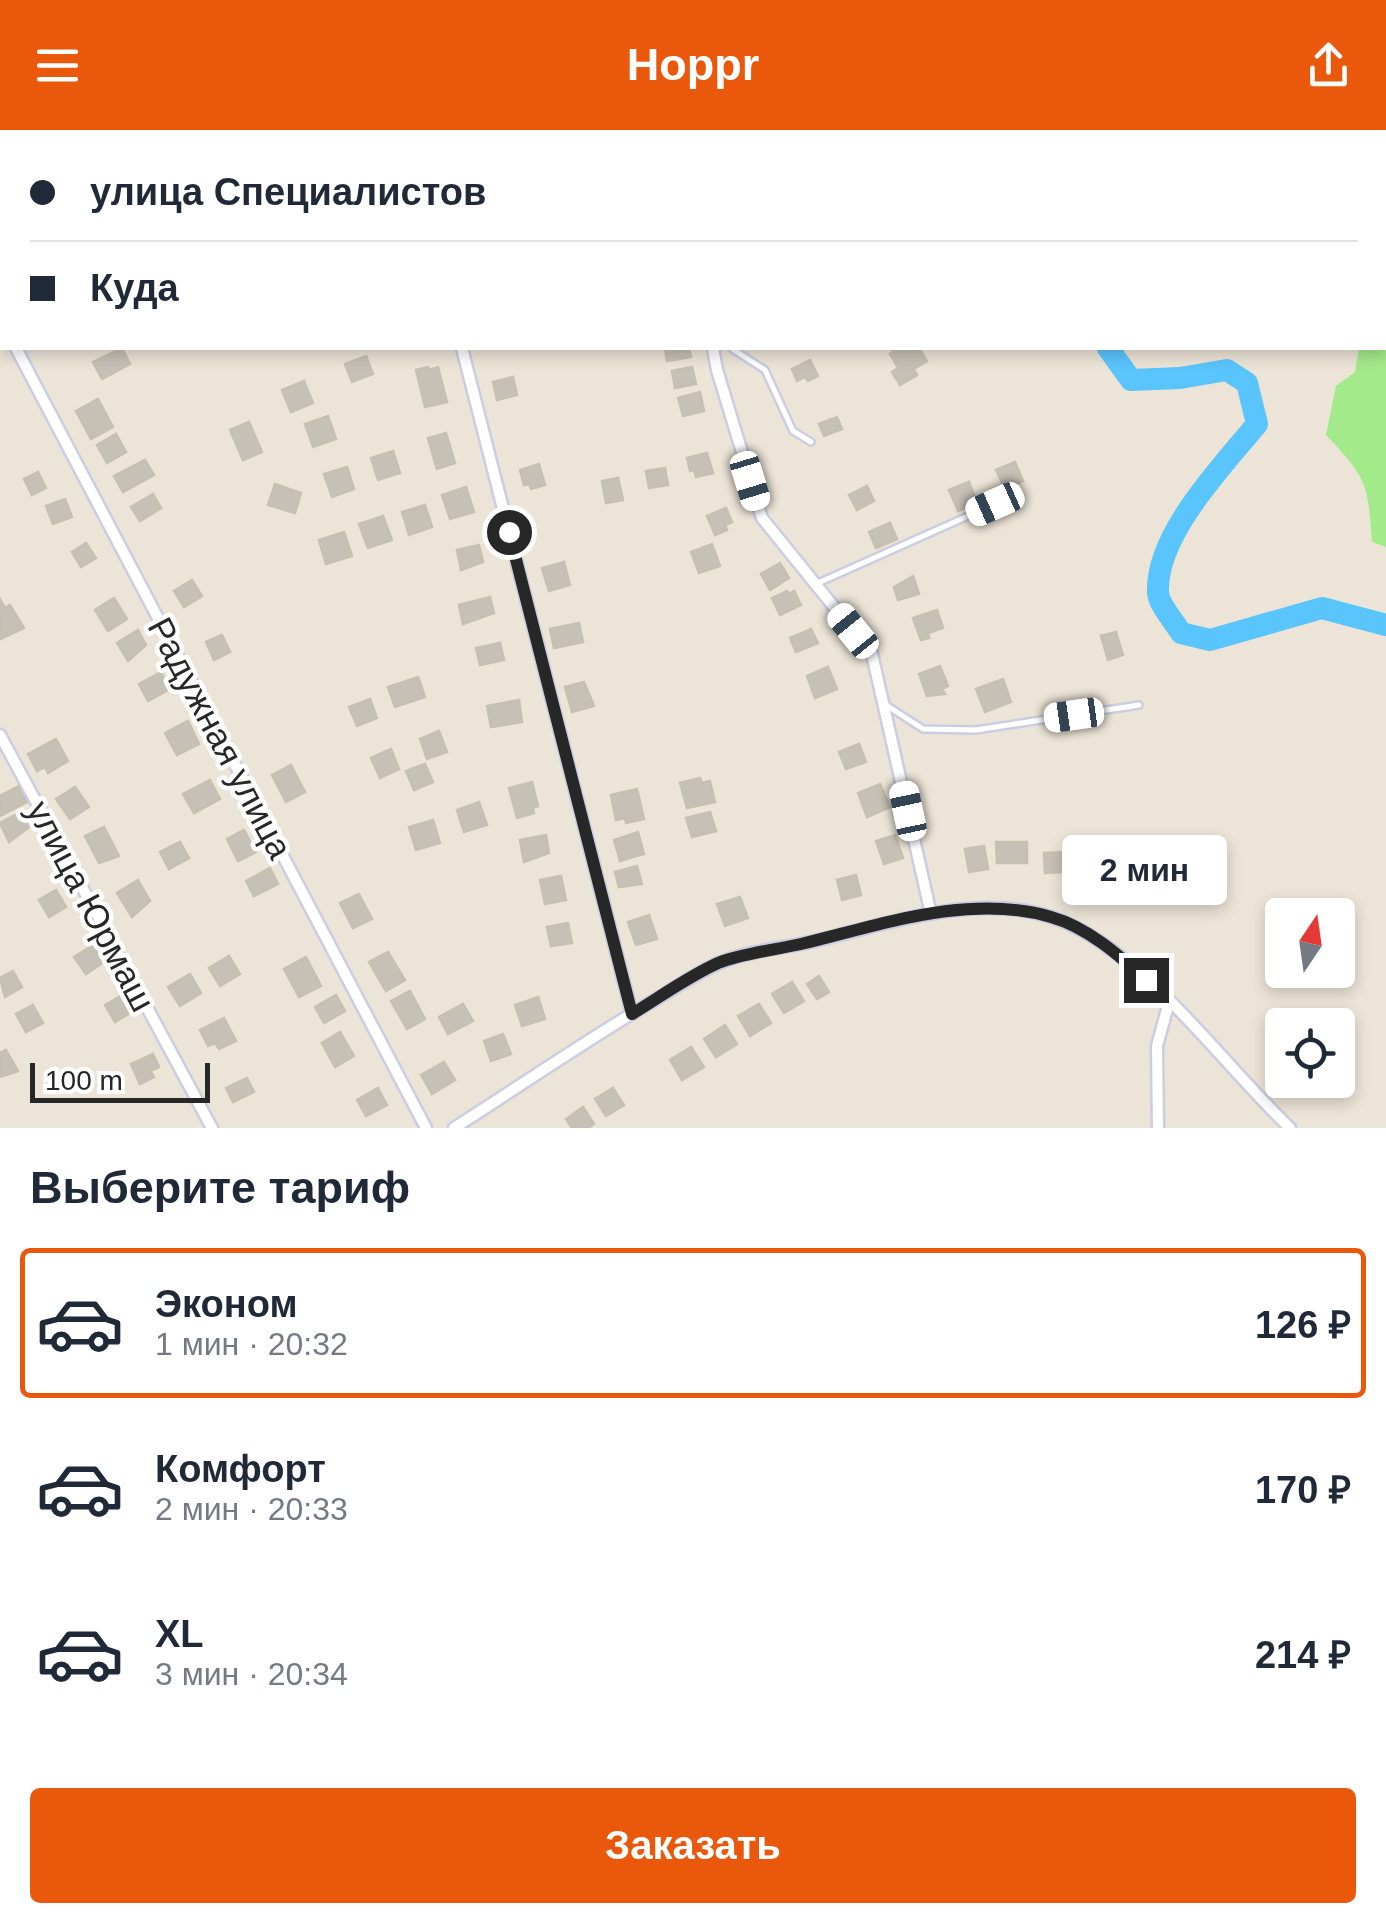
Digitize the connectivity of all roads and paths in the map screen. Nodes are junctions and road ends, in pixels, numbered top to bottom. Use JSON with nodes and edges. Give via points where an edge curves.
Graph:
{"nodes":[{"id":1,"x":17,"y":350,"type":"edge"},
{"id":2,"x":463,"y":350,"type":"edge"},
{"id":3,"x":714,"y":350,"type":"edge"},
{"id":4,"x":734,"y":350,"type":"edge"},
{"id":5,"x":811,"y":442,"type":"dead end"},
{"id":6,"x":995,"y":504,"type":"dead end"},
{"id":7,"x":815,"y":584,"type":"junction"},
{"id":8,"x":884,"y":703,"type":"junction"},
{"id":9,"x":1139,"y":706,"type":"dead end"},
{"id":10,"x":0,"y":735,"type":"edge"},
{"id":11,"x":930,"y":914,"type":"junction"},
{"id":12,"x":1168,"y":1002,"type":"junction"},
{"id":13,"x":632,"y":1014,"type":"junction"},
{"id":14,"x":212,"y":1128,"type":"edge"},
{"id":15,"x":426,"y":1128,"type":"edge"},
{"id":16,"x":454,"y":1128,"type":"edge"},
{"id":17,"x":1158,"y":1128,"type":"edge"},
{"id":18,"x":1290,"y":1128,"type":"edge"}],
"edges":[{"from":1,"to":15,"type":"street","name":"Радужная улица"},
{"from":2,"to":13,"type":"street"},
{"from":3,"to":7,"type":"street","via":[[762,518]]},
{"from":4,"to":5,"type":"lane","via":[[764,370],[794,431]]},
{"from":6,"to":7,"type":"lane"},
{"from":7,"to":8,"type":"street","via":[[872,654]]},
{"from":8,"to":9,"type":"lane","via":[[923,729],[976,730]]},
{"from":8,"to":11,"type":"street"},
{"from":10,"to":14,"type":"street","name":"улица Юрмаш"},
{"from":11,"to":12,"type":"street","via":[[979,908],[1053,917],[1123,958]]},
{"from":11,"to":13,"type":"street","via":[[719,963]]},
{"from":12,"to":17,"type":"street","via":[[1156,1046]]},
{"from":12,"to":18,"type":"street"},
{"from":13,"to":16,"type":"street"}]}
